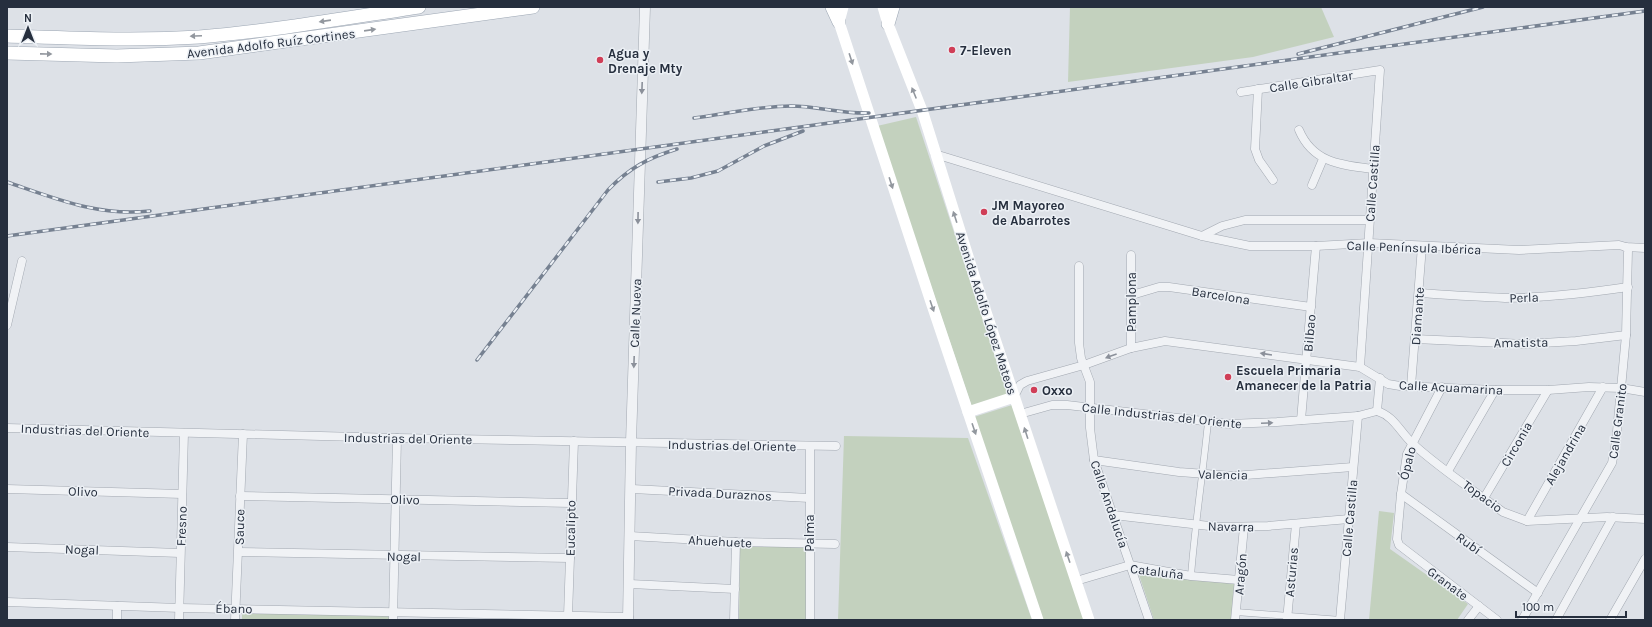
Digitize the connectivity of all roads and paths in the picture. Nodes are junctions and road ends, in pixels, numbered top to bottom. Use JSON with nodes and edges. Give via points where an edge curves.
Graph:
{"nodes":[{"id":1,"x":419,"y":7,"type":"edge"},
{"id":2,"x":533,"y":7,"type":"edge"},
{"id":3,"x":645,"y":7,"type":"edge"},
{"id":4,"x":832,"y":7,"type":"edge"},
{"id":5,"x":843,"y":7,"type":"edge"},
{"id":6,"x":883,"y":7,"type":"edge"},
{"id":7,"x":893,"y":7,"type":"edge"},
{"id":8,"x":839,"y":22,"type":"junction"},
{"id":9,"x":888,"y":24,"type":"junction"},
{"id":10,"x":7,"y":36,"type":"edge"},
{"id":11,"x":7,"y":53,"type":"edge"},
{"id":12,"x":1380,"y":70,"type":"joint"},
{"id":13,"x":1258,"y":89,"type":"junction"},
{"id":14,"x":1241,"y":92,"type":"dead end"},
{"id":15,"x":1299,"y":130,"type":"dead end"},
{"id":16,"x":935,"y":154,"type":"junction"},
{"id":17,"x":1324,"y":159,"type":"junction"},
{"id":18,"x":1373,"y":169,"type":"junction"},
{"id":19,"x":1273,"y":180,"type":"dead end"},
{"id":20,"x":1312,"y":186,"type":"dead end"},
{"id":21,"x":1369,"y":220,"type":"junction"},
{"id":22,"x":1202,"y":236,"type":"junction"},
{"id":23,"x":1369,"y":243,"type":"junction"},
{"id":24,"x":1316,"y":246,"type":"junction"},
{"id":25,"x":1422,"y":246,"type":"junction"},
{"id":26,"x":1626,"y":248,"type":"junction"},
{"id":27,"x":1645,"y":248,"type":"edge"},
{"id":28,"x":1131,"y":255,"type":"dead end"},
{"id":29,"x":22,"y":261,"type":"dead end"},
{"id":30,"x":1079,"y":266,"type":"dead end"},
{"id":31,"x":1628,"y":287,"type":"junction"},
{"id":32,"x":1419,"y":293,"type":"junction"},
{"id":33,"x":1132,"y":295,"type":"junction"},
{"id":34,"x":1311,"y":307,"type":"junction"},
{"id":35,"x":7,"y":325,"type":"edge"},
{"id":36,"x":1626,"y":335,"type":"junction"},
{"id":37,"x":1415,"y":339,"type":"junction"},
{"id":38,"x":1131,"y":348,"type":"junction"},
{"id":39,"x":1307,"y":360,"type":"junction"},
{"id":40,"x":1084,"y":365,"type":"junction"},
{"id":41,"x":1360,"y":367,"type":"junction"},
{"id":42,"x":1380,"y":378,"type":"junction"},
{"id":43,"x":1411,"y":386,"type":"junction"},
{"id":44,"x":1442,"y":387,"type":"junction"},
{"id":45,"x":1603,"y":387,"type":"junction"},
{"id":46,"x":1621,"y":388,"type":"junction"},
{"id":47,"x":1495,"y":390,"type":"junction"},
{"id":48,"x":1548,"y":390,"type":"junction"},
{"id":49,"x":1645,"y":392,"type":"edge"},
{"id":50,"x":1014,"y":397,"type":"junction"},
{"id":51,"x":1090,"y":407,"type":"junction"},
{"id":52,"x":1377,"y":411,"type":"junction"},
{"id":53,"x":968,"y":412,"type":"junction"},
{"id":54,"x":1020,"y":414,"type":"junction"},
{"id":55,"x":1358,"y":416,"type":"junction"},
{"id":56,"x":1301,"y":420,"type":"junction"},
{"id":57,"x":1208,"y":422,"type":"junction"},
{"id":58,"x":7,"y":428,"type":"edge"},
{"id":59,"x":184,"y":433,"type":"junction"},
{"id":60,"x":243,"y":434,"type":"junction"},
{"id":61,"x":397,"y":438,"type":"junction"},
{"id":62,"x":574,"y":441,"type":"junction"},
{"id":63,"x":631,"y":442,"type":"junction"},
{"id":64,"x":1411,"y":443,"type":"junction"},
{"id":65,"x":810,"y":446,"type":"junction"},
{"id":66,"x":836,"y":446,"type":"dead end"},
{"id":67,"x":1094,"y":460,"type":"junction"},
{"id":68,"x":1354,"y":467,"type":"junction"},
{"id":69,"x":1448,"y":471,"type":"junction"},
{"id":70,"x":1203,"y":474,"type":"junction"},
{"id":71,"x":7,"y":489,"type":"edge"},
{"id":72,"x":632,"y":489,"type":"junction"},
{"id":73,"x":182,"y":494,"type":"junction"},
{"id":74,"x":1400,"y":494,"type":"junction"},
{"id":75,"x":240,"y":496,"type":"junction"},
{"id":76,"x":809,"y":498,"type":"junction"},
{"id":77,"x":1484,"y":498,"type":"junction"},
{"id":78,"x":396,"y":499,"type":"junction"},
{"id":79,"x":571,"y":503,"type":"junction"},
{"id":80,"x":1113,"y":514,"type":"junction"},
{"id":81,"x":1613,"y":517,"type":"junction"},
{"id":82,"x":1349,"y":519,"type":"junction"},
{"id":83,"x":1580,"y":519,"type":"junction"},
{"id":84,"x":1645,"y":519,"type":"edge"},
{"id":85,"x":1527,"y":521,"type":"junction"},
{"id":86,"x":1296,"y":524,"type":"junction"},
{"id":87,"x":1195,"y":525,"type":"junction"},
{"id":88,"x":1244,"y":527,"type":"junction"},
{"id":89,"x":630,"y":536,"type":"junction"},
{"id":90,"x":736,"y":542,"type":"junction"},
{"id":91,"x":809,"y":544,"type":"junction"},
{"id":92,"x":835,"y":544,"type":"dead end"},
{"id":93,"x":1399,"y":546,"type":"joint"},
{"id":94,"x":7,"y":547,"type":"edge"},
{"id":95,"x":239,"y":552,"type":"junction"},
{"id":96,"x":180,"y":553,"type":"junction"},
{"id":97,"x":395,"y":556,"type":"junction"},
{"id":98,"x":570,"y":558,"type":"junction"},
{"id":99,"x":1645,"y":559,"type":"edge"},
{"id":100,"x":1130,"y":565,"type":"junction"},
{"id":101,"x":1191,"y":576,"type":"junction"},
{"id":102,"x":1239,"y":580,"type":"junction"},
{"id":103,"x":1076,"y":582,"type":"junction"},
{"id":104,"x":630,"y":584,"type":"junction"},
{"id":105,"x":735,"y":589,"type":"junction"},
{"id":106,"x":1538,"y":593,"type":"junction"},
{"id":107,"x":7,"y":602,"type":"edge"},
{"id":108,"x":117,"y":606,"type":"junction"},
{"id":109,"x":1479,"y":606,"type":"junction"},
{"id":110,"x":180,"y":608,"type":"junction"},
{"id":111,"x":236,"y":608,"type":"junction"},
{"id":112,"x":393,"y":616,"type":"edge"},
{"id":113,"x":568,"y":616,"type":"junction"},
{"id":114,"x":1236,"y":616,"type":"edge"},
{"id":115,"x":503,"y":617,"type":"edge"},
{"id":116,"x":628,"y":618,"type":"edge"},
{"id":117,"x":1287,"y":618,"type":"edge"},
{"id":118,"x":117,"y":620,"type":"edge"},
{"id":119,"x":179,"y":620,"type":"edge"},
{"id":120,"x":235,"y":620,"type":"edge"},
{"id":121,"x":734,"y":620,"type":"edge"},
{"id":122,"x":810,"y":620,"type":"edge"},
{"id":123,"x":1038,"y":620,"type":"edge"},
{"id":124,"x":1090,"y":620,"type":"edge"},
{"id":125,"x":1149,"y":620,"type":"edge"},
{"id":126,"x":1340,"y":620,"type":"edge"},
{"id":127,"x":1468,"y":620,"type":"edge"},
{"id":128,"x":1497,"y":620,"type":"edge"},
{"id":129,"x":1522,"y":620,"type":"edge"},
{"id":130,"x":1558,"y":620,"type":"edge"},
{"id":131,"x":1610,"y":620,"type":"edge"}],
"edges":[{"from":1,"to":10,"type":"main road","name":"Avenida Adolfo Ruíz Cortines","one_way":true,"via":[[198,37],[120,39]]},
{"from":11,"to":2,"type":"main road","name":"Avenida Adolfo Ruíz Cortines","one_way":true,"via":[[117,56],[199,53]]},
{"from":3,"to":63,"type":"street","name":"Calle Nueva","one_way":true},
{"from":4,"to":8,"type":"main road"},
{"from":5,"to":8,"type":"main road"},
{"from":6,"to":9,"type":"main road","name":"Avenida Adolfo López Mateos"},
{"from":7,"to":9,"type":"main road"},
{"from":8,"to":53,"type":"main road","one_way":true},
{"from":16,"to":9,"type":"main road","name":"Avenida Adolfo López Mateos","one_way":true,"via":[[923,113]]},
{"from":12,"to":13,"type":"street","name":"Calle Gibraltar"},
{"from":12,"to":18,"type":"street","name":"Calle Castilla"},
{"from":13,"to":14,"type":"street","name":"Calle Gibraltar"},
{"from":13,"to":19,"type":"street","via":[[1255,149],[1259,160]]},
{"from":15,"to":17,"type":"street","via":[[1307,144]]},
{"from":16,"to":22,"type":"street","name":"Calle Península Ibérica"},
{"from":50,"to":16,"type":"main road","name":"Avenida Adolfo López Mateos","one_way":true},
{"from":17,"to":18,"type":"street","via":[[1347,166]]},
{"from":17,"to":20,"type":"street"},
{"from":18,"to":21,"type":"street","name":"Calle Castilla"},
{"from":21,"to":22,"type":"street","name":"Calle Península Ibérica","via":[[1245,220],[1222,226]]},
{"from":21,"to":23,"type":"street","name":"Calle Castilla"},
{"from":22,"to":24,"type":"street","name":"Calle Península Ibérica","via":[[1250,246]]},
{"from":23,"to":24,"type":"street","name":"Calle Península Ibérica"},
{"from":23,"to":25,"type":"street","name":"Calle Península Ibérica"},
{"from":23,"to":41,"type":"street","name":"Calle Castilla"},
{"from":24,"to":34,"type":"street","name":"Bilbao"},
{"from":25,"to":26,"type":"street","name":"Calle Península Ibérica","via":[[1519,250],[1619,245]]},
{"from":25,"to":32,"type":"street","name":"Diamante"},
{"from":26,"to":27,"type":"street","name":"Calle Península Ibérica"},
{"from":26,"to":31,"type":"street","name":"Calle Granito"},
{"from":28,"to":33,"type":"street","name":"Pamplona"},
{"from":29,"to":35,"type":"street"},
{"from":30,"to":40,"type":"street","name":"Calle Andalucía","via":[[1079,343]]},
{"from":31,"to":32,"type":"street","name":"Perla","via":[[1584,294],[1505,298]]},
{"from":31,"to":36,"type":"street","name":"Calle Granito"},
{"from":32,"to":37,"type":"street","name":"Diamante"},
{"from":33,"to":34,"type":"street","name":"Barcelona","via":[[1159,287],[1169,287]]},
{"from":33,"to":38,"type":"street","name":"Pamplona"},
{"from":34,"to":39,"type":"street","name":"Bilbao"},
{"from":36,"to":37,"type":"street","name":"Amatista","via":[[1524,344]]},
{"from":36,"to":46,"type":"street","name":"Calle Granito"},
{"from":37,"to":43,"type":"street","name":"Diamante"},
{"from":39,"to":38,"type":"street","name":"Calle Acuamarina","one_way":true,"via":[[1177,341],[1153,342]]},
{"from":38,"to":40,"type":"street","name":"Calle Acuamarina","one_way":true},
{"from":39,"to":41,"type":"street","name":"Calle Acuamarina"},
{"from":39,"to":56,"type":"street","name":"Bilbao"},
{"from":40,"to":50,"type":"street","name":"Calle Acuamarina","via":[[1027,381],[1020,385]]},
{"from":40,"to":51,"type":"street","name":"Calle Andalucía","via":[[1090,382]]},
{"from":41,"to":42,"type":"street","name":"Calle Acuamarina"},
{"from":42,"to":43,"type":"street","name":"Calle Acuamarina","via":[[1388,384]]},
{"from":42,"to":52,"type":"street"},
{"from":43,"to":44,"type":"street","name":"Calle Acuamarina"},
{"from":44,"to":47,"type":"street","name":"Calle Acuamarina"},
{"from":44,"to":64,"type":"street","name":"Ópalo"},
{"from":45,"to":46,"type":"street","name":"Calle Acuamarina"},
{"from":45,"to":48,"type":"street","name":"Calle Acuamarina"},
{"from":45,"to":85,"type":"street","name":"Alejandrina"},
{"from":46,"to":49,"type":"street","name":"Calle Acuamarina"},
{"from":46,"to":83,"type":"street","name":"Calle Granito","via":[[1612,463]]},
{"from":47,"to":48,"type":"street","name":"Calle Acuamarina"},
{"from":47,"to":69,"type":"street"},
{"from":48,"to":77,"type":"street","name":"Circonia"},
{"from":50,"to":53,"type":"main road"},
{"from":50,"to":54,"type":"main road","name":"Avenida Adolfo López Mateos"},
{"from":51,"to":54,"type":"street","name":"Calle Industrias del Oriente","via":[[1052,405]]},
{"from":51,"to":57,"type":"street","name":"Calle Industrias del Oriente"},
{"from":51,"to":67,"type":"street","name":"Calle Andalucía"},
{"from":52,"to":55,"type":"street","name":"Calle Industrias del Oriente"},
{"from":52,"to":64,"type":"street","name":"Topacio","via":[[1392,419]]},
{"from":53,"to":123,"type":"main road","one_way":true},
{"from":103,"to":54,"type":"main road","name":"Avenida Adolfo López Mateos","one_way":true},
{"from":55,"to":56,"type":"street","name":"Calle Industrias del Oriente"},
{"from":55,"to":68,"type":"street","name":"Calle Castilla"},
{"from":57,"to":56,"type":"street","name":"Calle Industrias del Oriente","one_way":true,"via":[[1255,423]]},
{"from":57,"to":70,"type":"street"},
{"from":58,"to":59,"type":"street","name":"Industrias del Oriente"},
{"from":59,"to":60,"type":"street","name":"Industrias del Oriente"},
{"from":59,"to":73,"type":"street","name":"Fresno"},
{"from":60,"to":61,"type":"street","name":"Industrias del Oriente"},
{"from":60,"to":75,"type":"street","name":"Sauce"},
{"from":61,"to":62,"type":"street","name":"Industrias del Oriente"},
{"from":61,"to":78,"type":"street"},
{"from":62,"to":63,"type":"street","name":"Industrias del Oriente"},
{"from":62,"to":79,"type":"street","name":"Eucalipto"},
{"from":63,"to":65,"type":"street","name":"Industrias del Oriente"},
{"from":63,"to":72,"type":"street","name":"Calle Nueva"},
{"from":64,"to":69,"type":"street","name":"Topacio"},
{"from":64,"to":74,"type":"street","name":"Ópalo","via":[[1404,464]]},
{"from":65,"to":66,"type":"street","name":"Industrias del Oriente"},
{"from":65,"to":76,"type":"street","name":"Palma"},
{"from":67,"to":70,"type":"street","name":"Valencia"},
{"from":67,"to":80,"type":"street","name":"Calle Andalucía"},
{"from":68,"to":70,"type":"street","name":"Valencia","via":[[1262,475]]},
{"from":68,"to":82,"type":"street","name":"Calle Castilla"},
{"from":69,"to":77,"type":"street","name":"Topacio"},
{"from":70,"to":87,"type":"street"},
{"from":71,"to":73,"type":"street","name":"Olivo"},
{"from":72,"to":76,"type":"street","name":"Privada Duraznos"},
{"from":72,"to":89,"type":"street","name":"Calle Nueva"},
{"from":73,"to":96,"type":"street","name":"Fresno"},
{"from":74,"to":93,"type":"street","name":"Ópalo","via":[[1397,539]]},
{"from":74,"to":106,"type":"street","name":"Rubí"},
{"from":75,"to":78,"type":"street","name":"Olivo"},
{"from":75,"to":95,"type":"street","name":"Sauce"},
{"from":76,"to":91,"type":"street","name":"Palma"},
{"from":77,"to":85,"type":"street","name":"Topacio","via":[[1503,512]]},
{"from":78,"to":79,"type":"street","name":"Olivo"},
{"from":78,"to":97,"type":"street"},
{"from":79,"to":98,"type":"street","name":"Eucalipto"},
{"from":80,"to":87,"type":"street","name":"Navarra"},
{"from":80,"to":100,"type":"street","name":"Calle Andalucía"},
{"from":81,"to":83,"type":"street","name":"Topacio"},
{"from":81,"to":84,"type":"street","name":"Topacio"},
{"from":81,"to":130,"type":"street"},
{"from":82,"to":86,"type":"street","name":"Navarra"},
{"from":82,"to":126,"type":"street","name":"Calle Castilla"},
{"from":83,"to":85,"type":"street","name":"Topacio"},
{"from":83,"to":106,"type":"street","name":"Calle Granito"},
{"from":86,"to":88,"type":"street","name":"Navarra"},
{"from":86,"to":117,"type":"street","name":"Asturias"},
{"from":87,"to":88,"type":"street","name":"Navarra"},
{"from":87,"to":101,"type":"street"},
{"from":88,"to":102,"type":"street","name":"Aragón"},
{"from":89,"to":90,"type":"street","name":"Ahuehuete"},
{"from":89,"to":104,"type":"street","name":"Calle Nueva"},
{"from":90,"to":91,"type":"street","name":"Ahuehuete"},
{"from":90,"to":105,"type":"street"},
{"from":91,"to":92,"type":"street","name":"Ahuehuete"},
{"from":91,"to":122,"type":"street","name":"Palma"},
{"from":93,"to":109,"type":"street","name":"Granate"},
{"from":94,"to":96,"type":"street","name":"Nogal"},
{"from":95,"to":97,"type":"street","name":"Nogal"},
{"from":95,"to":111,"type":"street","name":"Sauce"},
{"from":96,"to":110,"type":"street","name":"Fresno"},
{"from":97,"to":98,"type":"street","name":"Nogal"},
{"from":97,"to":112,"type":"street"},
{"from":98,"to":113,"type":"street","name":"Eucalipto"},
{"from":99,"to":131,"type":"street"},
{"from":100,"to":101,"type":"street","name":"Cataluña"},
{"from":100,"to":103,"type":"street","name":"Cataluña"},
{"from":100,"to":125,"type":"street","name":"Calle Andalucía"},
{"from":101,"to":102,"type":"street","name":"Cataluña"},
{"from":102,"to":114,"type":"street","name":"Aragón"},
{"from":103,"to":124,"type":"main road","name":"Avenida Adolfo López Mateos"},
{"from":104,"to":105,"type":"street"},
{"from":104,"to":116,"type":"street","name":"Calle Nueva"},
{"from":105,"to":121,"type":"street"},
{"from":106,"to":129,"type":"street","name":"Calle Granito"},
{"from":107,"to":108,"type":"street","name":"Ébano"},
{"from":108,"to":110,"type":"street","name":"Ébano"},
{"from":108,"to":118,"type":"street"},
{"from":109,"to":127,"type":"street"},
{"from":109,"to":128,"type":"street","name":"Granate"},
{"from":110,"to":111,"type":"street","name":"Ébano"},
{"from":110,"to":119,"type":"street","name":"Fresno"},
{"from":111,"to":112,"type":"street","name":"Ébano"},
{"from":111,"to":120,"type":"street","name":"Sauce"},
{"from":112,"to":115,"type":"street","name":"Ébano"},
{"from":113,"to":115,"type":"street","name":"Ébano"},
{"from":113,"to":116,"type":"street","name":"Ébano"},
{"from":114,"to":117,"type":"street"},
{"from":117,"to":126,"type":"street"}]}
